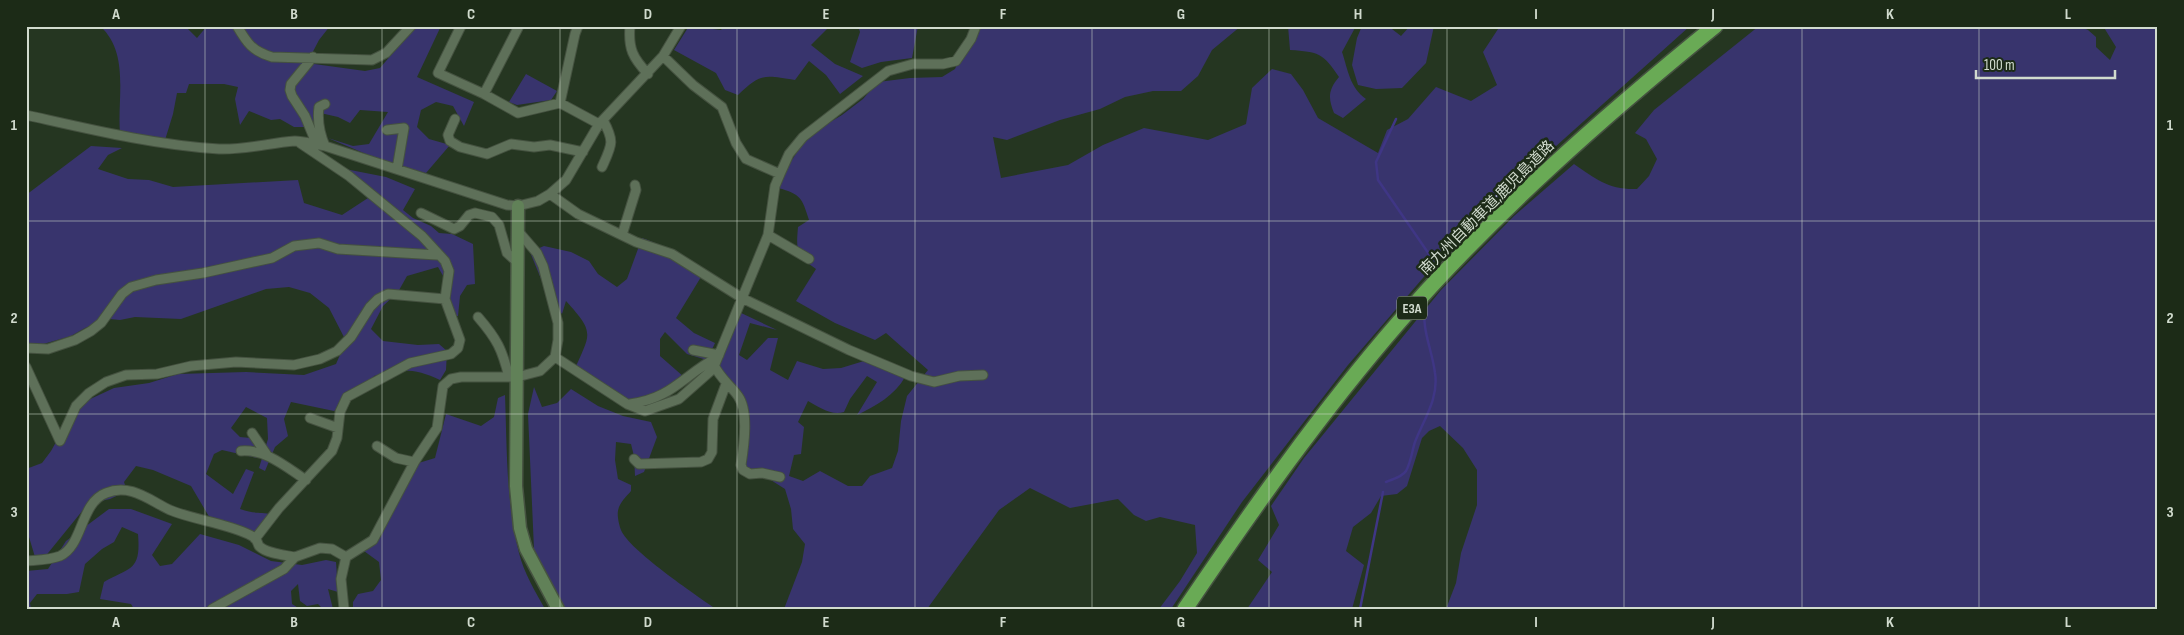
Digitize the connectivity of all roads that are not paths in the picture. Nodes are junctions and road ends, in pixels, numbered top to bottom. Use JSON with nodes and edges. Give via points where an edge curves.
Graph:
{"nodes":[{"id":1,"x":237,"y":26,"type":"edge"},
{"id":2,"x":412,"y":26,"type":"edge"},
{"id":3,"x":461,"y":26,"type":"edge"},
{"id":4,"x":519,"y":26,"type":"edge"},
{"id":5,"x":578,"y":26,"type":"edge"},
{"id":6,"x":630,"y":26,"type":"edge"},
{"id":7,"x":681,"y":26,"type":"edge"},
{"id":8,"x":976,"y":26,"type":"edge"},
{"id":9,"x":1704,"y":26,"type":"edge"},
{"id":10,"x":1715,"y":26,"type":"edge"},
{"id":11,"x":663,"y":56,"type":"junction"},
{"id":12,"x":313,"y":57,"type":"junction"},
{"id":13,"x":648,"y":74,"type":"junction"},
{"id":14,"x":484,"y":94,"type":"junction"},
{"id":15,"x":1632,"y":94,"type":"junction"},
{"id":16,"x":560,"y":103,"type":"junction"},
{"id":17,"x":325,"y":104,"type":"dead end"},
{"id":18,"x":26,"y":115,"type":"edge"},
{"id":19,"x":455,"y":119,"type":"dead end"},
{"id":20,"x":601,"y":122,"type":"junction"},
{"id":21,"x":387,"y":130,"type":"dead end"},
{"id":22,"x":297,"y":141,"type":"junction"},
{"id":23,"x":321,"y":146,"type":"junction"},
{"id":24,"x":583,"y":152,"type":"junction"},
{"id":25,"x":602,"y":167,"type":"dead end"},
{"id":26,"x":397,"y":169,"type":"junction"},
{"id":27,"x":780,"y":174,"type":"junction"},
{"id":28,"x":635,"y":184,"type":"dead end"},
{"id":29,"x":550,"y":194,"type":"junction"},
{"id":30,"x":518,"y":206,"type":"junction"},
{"id":31,"x":421,"y":213,"type":"dead end"},
{"id":32,"x":518,"y":231,"type":"junction"},
{"id":33,"x":622,"y":235,"type":"junction"},
{"id":34,"x":768,"y":235,"type":"junction"},
{"id":35,"x":437,"y":255,"type":"junction"},
{"id":36,"x":809,"y":259,"type":"dead end"},
{"id":37,"x":517,"y":262,"type":"junction"},
{"id":38,"x":742,"y":298,"type":"junction"},
{"id":39,"x":445,"y":300,"type":"junction"},
{"id":40,"x":478,"y":317,"type":"dead end"},
{"id":41,"x":26,"y":348,"type":"edge"},
{"id":42,"x":693,"y":350,"type":"dead end"},
{"id":43,"x":555,"y":357,"type":"junction"},
{"id":44,"x":717,"y":359,"type":"junction"},
{"id":45,"x":26,"y":367,"type":"edge"},
{"id":46,"x":983,"y":375,"type":"dead end"},
{"id":47,"x":513,"y":377,"type":"junction"},
{"id":48,"x":726,"y":384,"type":"junction"},
{"id":49,"x":310,"y":418,"type":"dead end"},
{"id":50,"x":338,"y":428,"type":"junction"},
{"id":51,"x":252,"y":433,"type":"dead end"},
{"id":52,"x":377,"y":446,"type":"dead end"},
{"id":53,"x":241,"y":451,"type":"dead end"},
{"id":54,"x":268,"y":455,"type":"junction"},
{"id":55,"x":634,"y":459,"type":"dead end"},
{"id":56,"x":414,"y":462,"type":"junction"},
{"id":57,"x":780,"y":477,"type":"dead end"},
{"id":58,"x":306,"y":480,"type":"junction"},
{"id":59,"x":255,"y":538,"type":"junction"},
{"id":60,"x":295,"y":557,"type":"junction"},
{"id":61,"x":346,"y":557,"type":"junction"},
{"id":62,"x":26,"y":562,"type":"edge"},
{"id":63,"x":212,"y":609,"type":"edge"},
{"id":64,"x":344,"y":609,"type":"edge"},
{"id":65,"x":558,"y":609,"type":"edge"},
{"id":66,"x":1185,"y":609,"type":"edge"}],
"edges":[{"from":1,"to":12,"type":"street","via":[[257,53],[272,57]]},
{"from":2,"to":12,"type":"street","via":[[386,53],[372,60]]},
{"from":3,"to":14,"type":"street","via":[[438,73]]},
{"from":4,"to":14,"type":"street"},
{"from":5,"to":16,"type":"street"},
{"from":6,"to":13,"type":"street","via":[[628,45]]},
{"from":7,"to":11,"type":"street"},
{"from":8,"to":27,"type":"street","via":[[956,61],[913,64],[888,71],[803,136],[789,154]]},
{"from":9,"to":15,"type":"highway"},
{"from":10,"to":15,"type":"highway","name":"南九州自動車道;鹿児島道路","number":"E3A"},
{"from":11,"to":13,"type":"street"},
{"from":11,"to":27,"type":"street","via":[[722,107],[746,159]]},
{"from":12,"to":23,"type":"street","via":[[291,84],[290,90]]},
{"from":13,"to":20,"type":"street"},
{"from":14,"to":16,"type":"street","via":[[518,113]]},
{"from":15,"to":66,"type":"highway","name":"南九州自動車道;鹿児島道路","number":"E3A","via":[[1507,210],[1400,321],[1252,511]]},
{"from":16,"to":20,"type":"street"},
{"from":17,"to":23,"type":"street","via":[[319,108],[318,115]]},
{"from":18,"to":22,"type":"street","via":[[180,145],[255,148]]},
{"from":19,"to":24,"type":"street","via":[[448,134],[450,141],[487,154],[510,144],[550,145]]},
{"from":20,"to":24,"type":"street"},
{"from":20,"to":25,"type":"street","via":[[611,136],[611,148]]},
{"from":21,"to":26,"type":"street","via":[[404,128]]},
{"from":22,"to":23,"type":"street"},
{"from":22,"to":35,"type":"street","via":[[349,176],[422,236]]},
{"from":23,"to":26,"type":"street"},
{"from":24,"to":29,"type":"street","via":[[566,180]]},
{"from":26,"to":30,"type":"street","via":[[506,205]]},
{"from":27,"to":34,"type":"street","via":[[775,186]]},
{"from":28,"to":33,"type":"street"},
{"from":29,"to":30,"type":"street"},
{"from":29,"to":33,"type":"street","via":[[578,214]]},
{"from":30,"to":32,"type":"street"},
{"from":31,"to":37,"type":"street","via":[[454,229],[475,213],[492,217],[498,224],[507,252]]},
{"from":32,"to":37,"type":"street"},
{"from":32,"to":43,"type":"street","via":[[543,266],[558,324]]},
{"from":33,"to":38,"type":"street","via":[[672,254]]},
{"from":34,"to":36,"type":"street"},
{"from":34,"to":38,"type":"street"},
{"from":35,"to":39,"type":"street","via":[[449,271]]},
{"from":35,"to":41,"type":"street","via":[[338,249],[319,243],[294,246],[272,258],[131,287],[91,331],[48,349]]},
{"from":37,"to":47,"type":"street"},
{"from":38,"to":44,"type":"street"},
{"from":38,"to":46,"type":"street","via":[[911,376],[934,382]]},
{"from":39,"to":45,"type":"street","via":[[388,294],[370,306],[351,337],[337,351],[320,359],[294,365],[236,362],[191,366],[157,374],[126,375],[106,382],[76,406],[60,442]]},
{"from":39,"to":50,"type":"street","via":[[457,328],[458,348],[452,354],[410,363],[347,397],[340,412]]},
{"from":40,"to":47,"type":"street","via":[[503,351]]},
{"from":42,"to":44,"type":"street"},
{"from":43,"to":44,"type":"street","via":[[627,404],[645,411],[679,399],[713,369]]},
{"from":43,"to":47,"type":"street","via":[[540,371]]},
{"from":44,"to":48,"type":"street"},
{"from":47,"to":56,"type":"street","via":[[450,379],[443,386],[437,428]]},
{"from":47,"to":65,"type":"street","via":[[520,528],[526,549]]},
{"from":48,"to":55,"type":"street","via":[[713,419],[712,452],[708,459],[639,464]]},
{"from":48,"to":57,"type":"street","via":[[743,404],[743,470],[750,474],[762,472]]},
{"from":49,"to":50,"type":"street"},
{"from":50,"to":58,"type":"street","via":[[332,451]]},
{"from":51,"to":54,"type":"street"},
{"from":52,"to":56,"type":"street","via":[[396,458]]},
{"from":53,"to":54,"type":"street","via":[[254,450]]},
{"from":54,"to":58,"type":"street"},
{"from":56,"to":61,"type":"street","via":[[373,540]]},
{"from":58,"to":59,"type":"street"},
{"from":59,"to":60,"type":"street","via":[[260,546]]},
{"from":59,"to":62,"type":"street","via":[[233,528],[171,510],[137,492],[122,490],[97,498],[61,556]]},
{"from":60,"to":61,"type":"street","via":[[320,548],[332,549]]},
{"from":60,"to":63,"type":"street","via":[[284,569]]},
{"from":61,"to":64,"type":"street","via":[[342,578]]}]}
